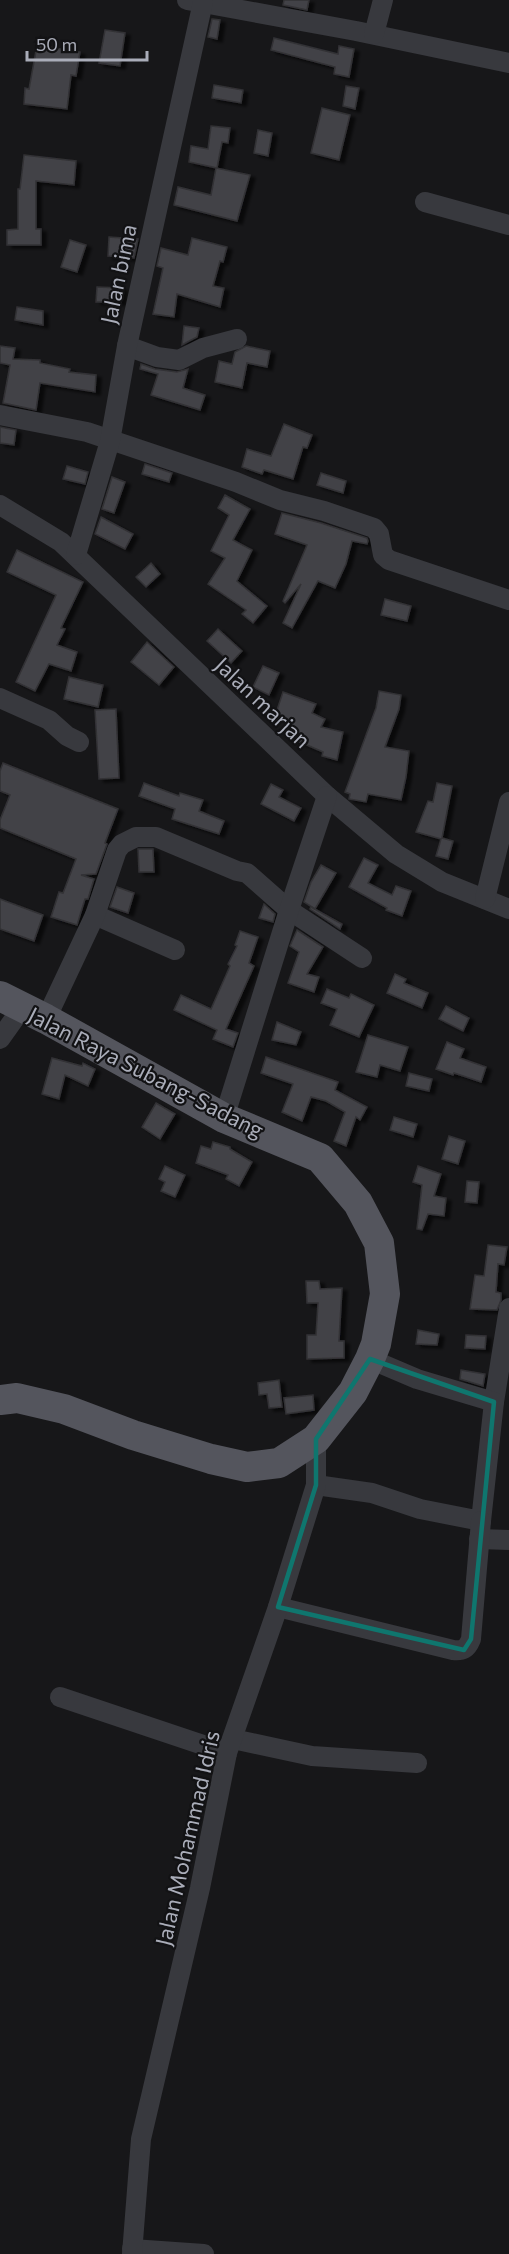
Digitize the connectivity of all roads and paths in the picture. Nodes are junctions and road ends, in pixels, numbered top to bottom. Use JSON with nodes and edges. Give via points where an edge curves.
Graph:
{"nodes":[{"id":1,"x":383,"y":0,"type":"edge"},
{"id":2,"x":195,"y":1,"type":"edge"},
{"id":3,"x":374,"y":34,"type":"junction"},
{"id":4,"x":509,"y":63,"type":"edge"},
{"id":5,"x":425,"y":202,"type":"dead end"},
{"id":6,"x":509,"y":225,"type":"edge"},
{"id":7,"x":237,"y":339,"type":"dead end"},
{"id":8,"x":127,"y":346,"type":"junction"},
{"id":9,"x":0,"y":415,"type":"edge"},
{"id":10,"x":110,"y":441,"type":"junction"},
{"id":11,"x":0,"y":505,"type":"edge"},
{"id":12,"x":76,"y":555,"type":"junction"},
{"id":13,"x":509,"y":600,"type":"edge"},
{"id":14,"x":0,"y":698,"type":"edge"},
{"id":15,"x":79,"y":742,"type":"dead end"},
{"id":16,"x":327,"y":796,"type":"junction"},
{"id":17,"x":509,"y":802,"type":"edge"},
{"id":18,"x":485,"y":899,"type":"junction"},
{"id":19,"x":509,"y":909,"type":"edge"},
{"id":20,"x":289,"y":910,"type":"junction"},
{"id":21,"x":95,"y":915,"type":"junction"},
{"id":22,"x":175,"y":950,"type":"dead end"},
{"id":23,"x":362,"y":958,"type":"dead end"},
{"id":24,"x":22,"y":1008,"type":"edge"},
{"id":25,"x":0,"y":1039,"type":"edge"},
{"id":26,"x":224,"y":1118,"type":"junction"},
{"id":27,"x":509,"y":1308,"type":"edge"},
{"id":28,"x":370,"y":1359,"type":"junction"},
{"id":29,"x":0,"y":1400,"type":"edge"},
{"id":30,"x":494,"y":1402,"type":"junction"},
{"id":31,"x":316,"y":1439,"type":"junction"},
{"id":32,"x":316,"y":1485,"type":"junction"},
{"id":33,"x":480,"y":1530,"type":"junction"},
{"id":34,"x":509,"y":1540,"type":"edge"},
{"id":35,"x":278,"y":1607,"type":"junction"},
{"id":36,"x":60,"y":1697,"type":"dead end"},
{"id":37,"x":230,"y":1746,"type":"junction"},
{"id":38,"x":417,"y":1763,"type":"dead end"},
{"id":39,"x":132,"y":2252,"type":"edge"},
{"id":40,"x":204,"y":2254,"type":"edge"}],
"edges":[{"from":1,"to":3,"type":"street"},
{"from":2,"to":3,"type":"street"},
{"from":2,"to":8,"type":"street","name":"Jalan bima"},
{"from":3,"to":4,"type":"street"},
{"from":5,"to":6,"type":"street"},
{"from":7,"to":8,"type":"street","via":[[203,348],[179,360]]},
{"from":8,"to":10,"type":"street","name":"Jalan bima"},
{"from":9,"to":10,"type":"street","via":[[87,432]]},
{"from":10,"to":12,"type":"street","name":"Jalan bima"},
{"from":10,"to":13,"type":"street","via":[[374,528],[383,555],[389,560]]},
{"from":11,"to":12,"type":"street","name":"Jalan marjan","via":[[62,542]]},
{"from":12,"to":16,"type":"street","name":"Jalan marjan"},
{"from":14,"to":15,"type":"street","via":[[49,720]]},
{"from":16,"to":18,"type":"street","name":"Jalan marjan","via":[[396,854],[442,882]]},
{"from":16,"to":20,"type":"street"},
{"from":17,"to":18,"type":"street"},
{"from":18,"to":19,"type":"street","name":"Jalan marjan"},
{"from":20,"to":21,"type":"street","via":[[247,873],[146,836],[128,839],[117,850]]},
{"from":20,"to":23,"type":"street"},
{"from":20,"to":26,"type":"street"},
{"from":21,"to":22,"type":"street"},
{"from":21,"to":24,"type":"street"},
{"from":24,"to":25,"type":"street"},
{"from":24,"to":26,"type":"main road","name":"Jalan Raya Subang-Sadang"},
{"from":26,"to":28,"type":"main road","name":"Jalan Raya Subang-Sadang","via":[[320,1158],[358,1203],[379,1243],[384,1294]]},
{"from":27,"to":30,"type":"street"},
{"from":28,"to":30,"type":"street","via":[[417,1379]]},
{"from":28,"to":31,"type":"main road","name":"Jalan Raya Subang-Sadang","via":[[353,1392]]},
{"from":29,"to":31,"type":"main road","name":"Jalan Raya Subang-Sadang","via":[[16,1398],[64,1409],[133,1435],[247,1467],[279,1463]]},
{"from":30,"to":33,"type":"street"},
{"from":31,"to":32,"type":"street","name":"Jalan Mohammad Idris"},
{"from":32,"to":33,"type":"street","via":[[372,1493]]},
{"from":32,"to":35,"type":"street","name":"Jalan Mohammad Idris"},
{"from":33,"to":34,"type":"street"},
{"from":33,"to":35,"type":"street","via":[[471,1639],[464,1650]]},
{"from":35,"to":37,"type":"street","name":"Jalan Mohammad Idris"},
{"from":36,"to":37,"type":"street"},
{"from":37,"to":38,"type":"street"},
{"from":37,"to":39,"type":"street","name":"Jalan Mohammad Idris","via":[[141,2139]]},
{"from":39,"to":40,"type":"street"}]}
